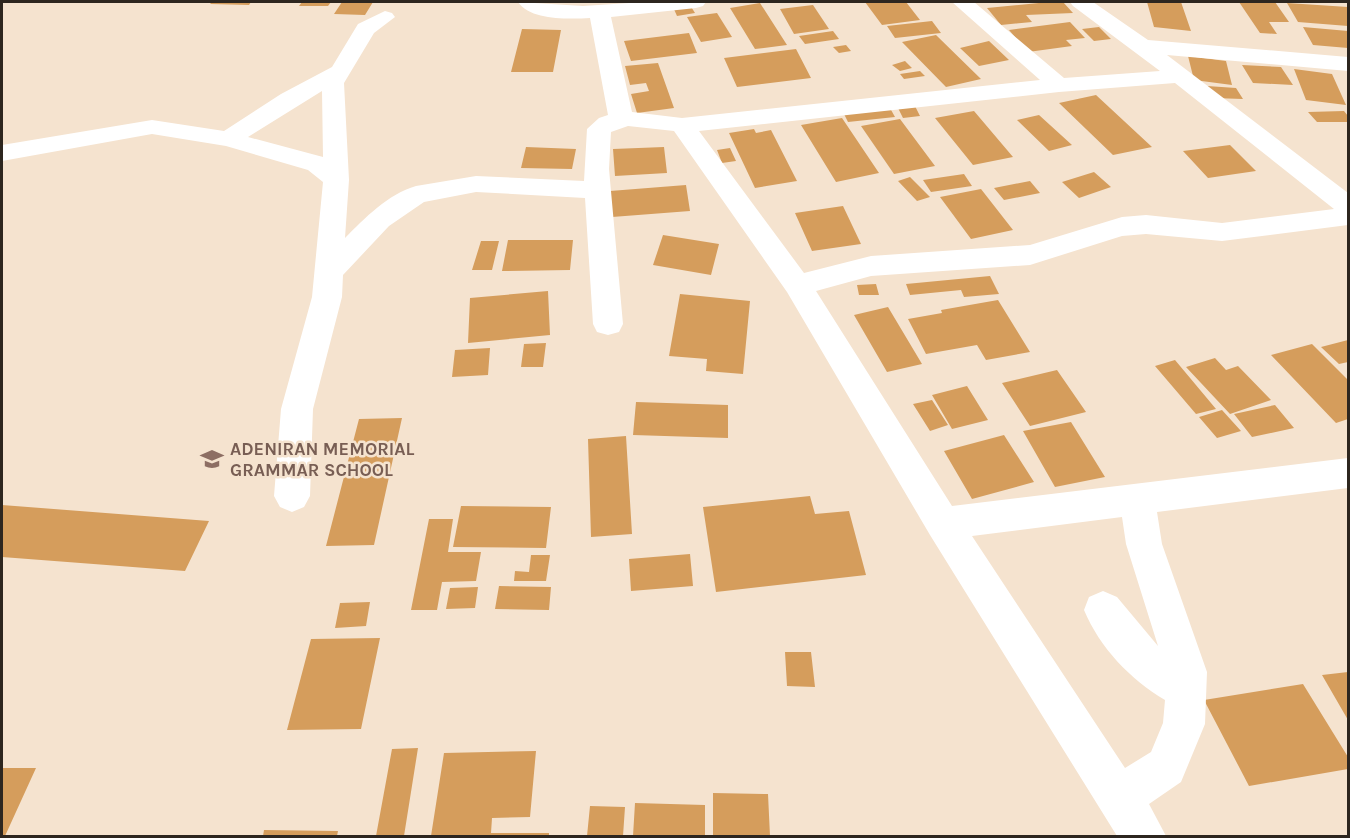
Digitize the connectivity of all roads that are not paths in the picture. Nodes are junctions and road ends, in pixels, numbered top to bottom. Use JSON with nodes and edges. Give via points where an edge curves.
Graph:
{"nodes":[{"id":1,"x":528,"y":2,"type":"edge"},
{"id":2,"x":696,"y":2,"type":"edge"},
{"id":3,"x":962,"y":2,"type":"edge"},
{"id":4,"x":1080,"y":2,"type":"edge"},
{"id":5,"x":599,"y":10,"type":"junction"},
{"id":6,"x":385,"y":16,"type":"dead end"},
{"id":7,"x":1142,"y":46,"type":"junction"},
{"id":8,"x":1348,"y":64,"type":"edge"},
{"id":9,"x":339,"y":72,"type":"junction"},
{"id":10,"x":1179,"y":76,"type":"junction"},
{"id":11,"x":1059,"y":85,"type":"junction"},
{"id":12,"x":621,"y":118,"type":"junction"},
{"id":13,"x":682,"y":125,"type":"junction"},
{"id":14,"x":228,"y":139,"type":"junction"},
{"id":15,"x":2,"y":153,"type":"edge"},
{"id":16,"x":336,"y":180,"type":"junction"},
{"id":17,"x":598,"y":190,"type":"junction"},
{"id":18,"x":1343,"y":198,"type":"edge"},
{"id":19,"x":1348,"y":216,"type":"edge"},
{"id":20,"x":329,"y":272,"type":"junction"},
{"id":21,"x":797,"y":285,"type":"junction"},
{"id":22,"x":608,"y":324,"type":"dead end"},
{"id":23,"x":1348,"y":473,"type":"edge"},
{"id":24,"x":292,"y":496,"type":"dead end"},
{"id":25,"x":1137,"y":499,"type":"junction"},
{"id":26,"x":943,"y":523,"type":"junction"},
{"id":27,"x":1103,"y":610,"type":"dead end"},
{"id":28,"x":1186,"y":690,"type":"junction"},
{"id":29,"x":1118,"y":798,"type":"junction"},
{"id":30,"x":1143,"y":837,"type":"edge"}],
"edges":[{"from":1,"to":5,"type":"street","via":[[546,11]]},
{"from":2,"to":5,"type":"street"},
{"from":3,"to":11,"type":"street"},
{"from":4,"to":7,"type":"street"},
{"from":5,"to":12,"type":"street"},
{"from":6,"to":9,"type":"street","via":[[366,29]]},
{"from":7,"to":8,"type":"street"},
{"from":7,"to":10,"type":"street"},
{"from":9,"to":14,"type":"street"},
{"from":9,"to":16,"type":"street","via":[[333,82]]},
{"from":10,"to":11,"type":"street"},
{"from":10,"to":18,"type":"street"},
{"from":11,"to":13,"type":"street"},
{"from":12,"to":13,"type":"street"},
{"from":12,"to":17,"type":"street","via":[[599,129]]},
{"from":13,"to":21,"type":"street"},
{"from":14,"to":15,"type":"street","via":[[152,127]]},
{"from":14,"to":16,"type":"street","via":[[316,164]]},
{"from":16,"to":20,"type":"street"},
{"from":17,"to":20,"type":"street","via":[[476,184],[417,195],[378,220]]},
{"from":17,"to":22,"type":"street"},
{"from":19,"to":21,"type":"street","via":[[1221,232],[1133,225],[1030,255],[871,266]]},
{"from":20,"to":24,"type":"street","via":[[327,297],[297,409]]},
{"from":21,"to":26,"type":"street"},
{"from":23,"to":25,"type":"street"},
{"from":25,"to":26,"type":"street"},
{"from":25,"to":28,"type":"street","via":[[1144,544],[1187,672]]},
{"from":26,"to":29,"type":"street"},
{"from":27,"to":28,"type":"street","via":[[1125,643],[1156,673]]},
{"from":28,"to":29,"type":"street","via":[[1184,724],[1166,767]]},
{"from":29,"to":30,"type":"street"}]}
